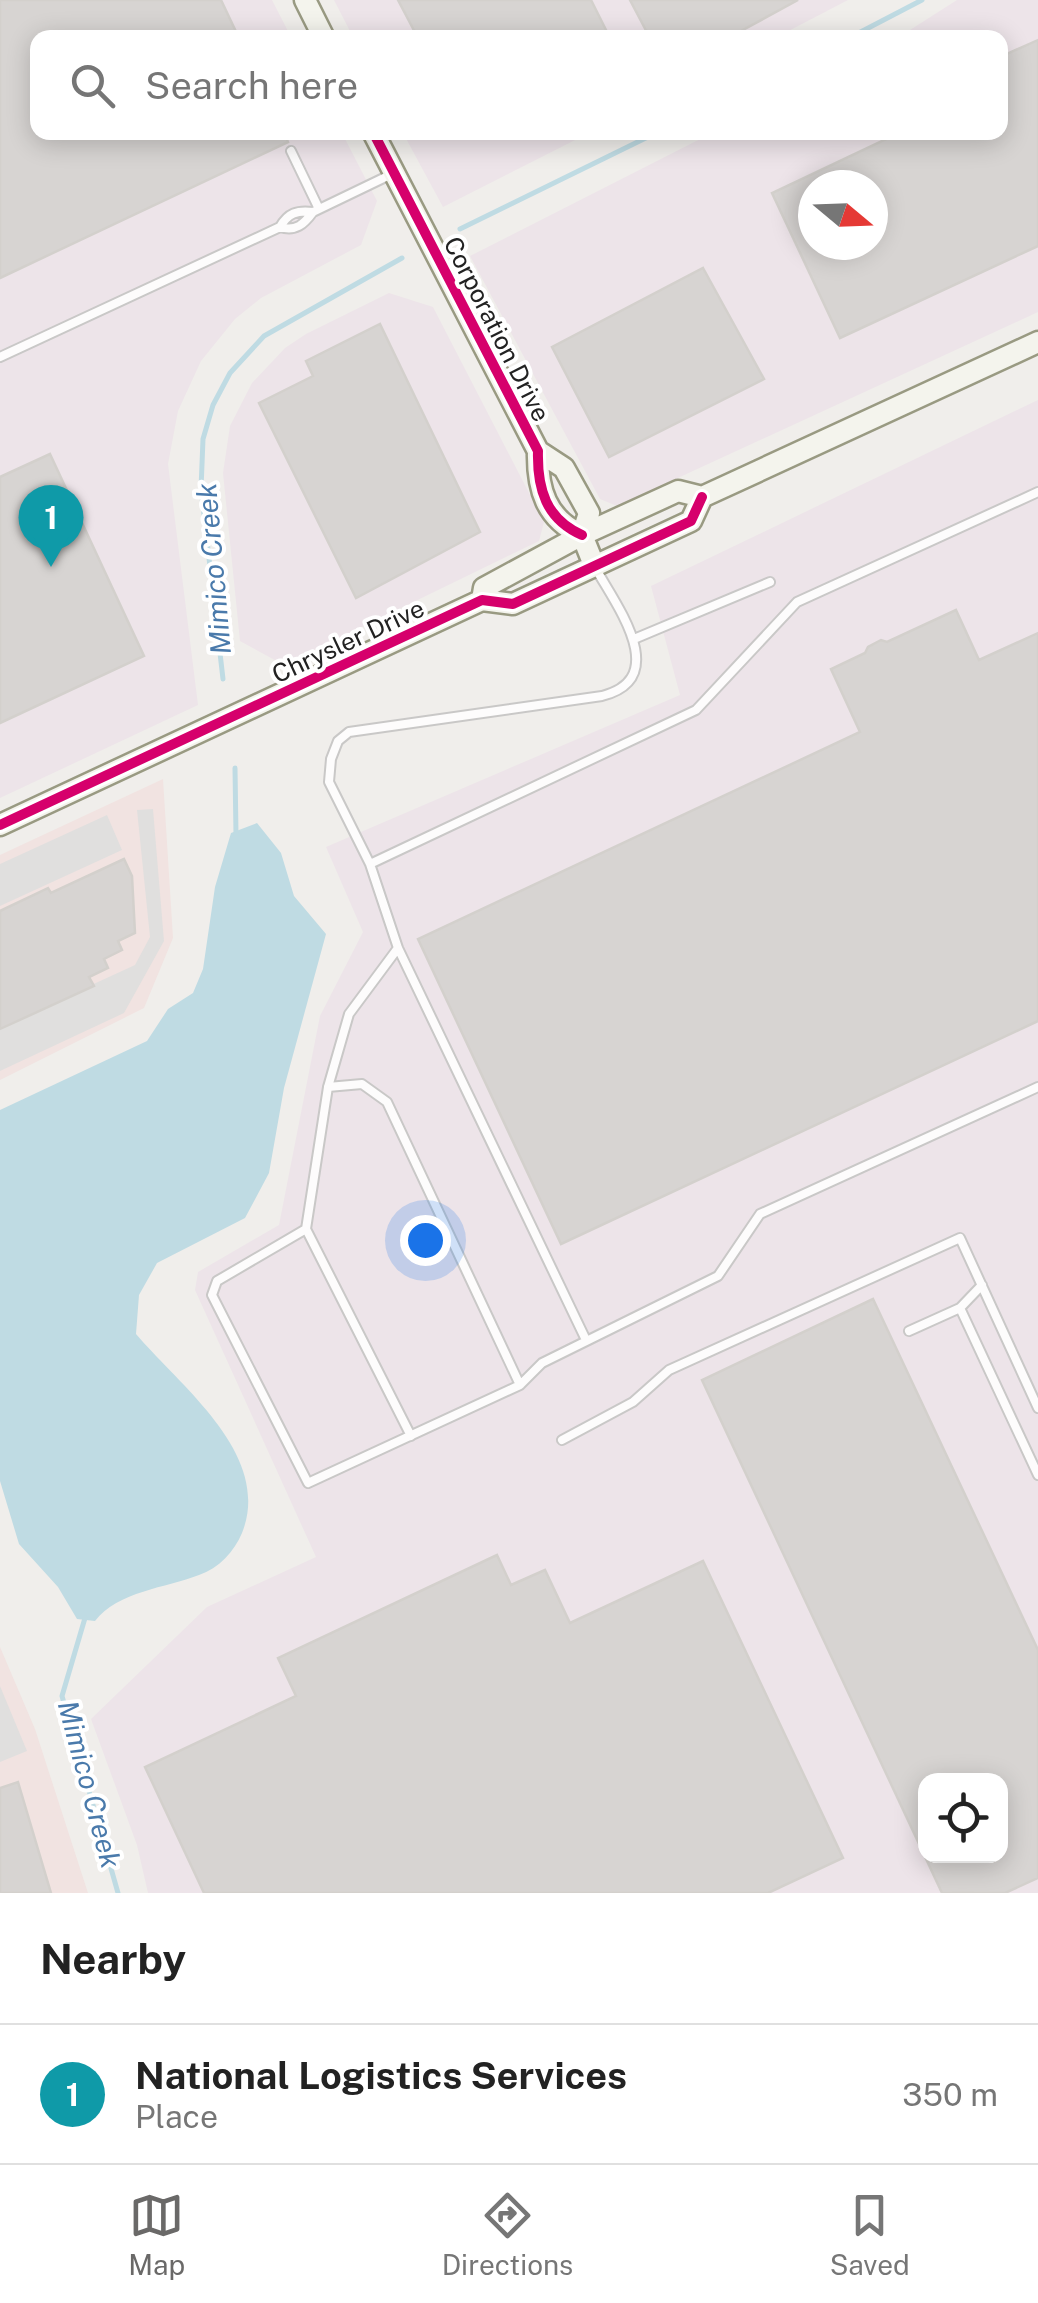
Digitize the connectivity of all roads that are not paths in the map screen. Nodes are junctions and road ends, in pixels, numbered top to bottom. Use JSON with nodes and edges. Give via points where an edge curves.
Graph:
{"nodes":[{"id":1,"x":305,"y":0,"type":"edge"},
{"id":2,"x":320,"y":30,"type":"edge"},
{"id":3,"x":377,"y":140,"type":"edge"},
{"id":4,"x":291,"y":151,"type":"dead end"},
{"id":5,"x":394,"y":173,"type":"junction"},
{"id":6,"x":316,"y":210,"type":"junction"},
{"id":7,"x":1038,"y":342,"type":"edge"},
{"id":8,"x":0,"y":356,"type":"edge"},
{"id":9,"x":538,"y":452,"type":"junction"},
{"id":10,"x":1038,"y":492,"type":"edge"},
{"id":11,"x":702,"y":497,"type":"junction"},
{"id":12,"x":582,"y":536,"type":"junction"},
{"id":13,"x":594,"y":564,"type":"junction"},
{"id":14,"x":770,"y":582,"type":"dead end"},
{"id":15,"x":482,"y":600,"type":"junction"},
{"id":16,"x":634,"y":639,"type":"junction"},
{"id":17,"x":0,"y":825,"type":"edge"},
{"id":18,"x":370,"y":864,"type":"junction"},
{"id":19,"x":398,"y":948,"type":"junction"},
{"id":20,"x":328,"y":1087,"type":"junction"},
{"id":21,"x":1038,"y":1087,"type":"edge"},
{"id":22,"x":306,"y":1229,"type":"junction"},
{"id":23,"x":982,"y":1285,"type":"junction"},
{"id":24,"x":960,"y":1308,"type":"junction"},
{"id":25,"x":909,"y":1331,"type":"dead end"},
{"id":26,"x":586,"y":1340,"type":"junction"},
{"id":27,"x":520,"y":1385,"type":"junction"},
{"id":28,"x":1038,"y":1408,"type":"edge"},
{"id":29,"x":411,"y":1436,"type":"junction"},
{"id":30,"x":562,"y":1440,"type":"dead end"},
{"id":31,"x":1038,"y":1475,"type":"edge"}],
"edges":[{"from":1,"to":2,"type":"street"},
{"from":3,"to":5,"type":"street","name":"Corporation Drive"},
{"from":4,"to":6,"type":"lane"},
{"from":5,"to":6,"type":"lane"},
{"from":5,"to":9,"type":"street","name":"Corporation Drive"},
{"from":6,"to":8,"type":"lane","via":[[292,230],[280,227]]},
{"from":7,"to":11,"type":"street","name":"Chrysler Drive"},
{"from":9,"to":12,"type":"street","name":"Corporation Drive","via":[[538,484],[562,526]]},
{"from":9,"to":12,"type":"street","name":"Corporation Drive","via":[[564,468],[589,514]]},
{"from":10,"to":18,"type":"lane","via":[[797,602],[696,710]]},
{"from":11,"to":12,"type":"street","name":"Chrysler Drive","via":[[678,491]]},
{"from":11,"to":13,"type":"street","name":"Chrysler Drive","via":[[691,521]]},
{"from":12,"to":13,"type":"street","name":"Corporation Drive"},
{"from":12,"to":15,"type":"street","name":"Chrysler Drive","via":[[484,588]]},
{"from":13,"to":15,"type":"street","name":"Chrysler Drive","via":[[513,604]]},
{"from":13,"to":16,"type":"lane"},
{"from":14,"to":16,"type":"lane"},
{"from":15,"to":17,"type":"street","name":"Chrysler Drive"},
{"from":16,"to":18,"type":"lane","via":[[636,667],[612,693],[350,732],[338,741],[329,782]]},
{"from":18,"to":19,"type":"lane"},
{"from":19,"to":20,"type":"lane","via":[[350,1014]]},
{"from":19,"to":26,"type":"lane"},
{"from":20,"to":22,"type":"lane"},
{"from":20,"to":27,"type":"lane","via":[[362,1084],[387,1102]]},
{"from":21,"to":26,"type":"lane","via":[[760,1214],[718,1276]]},
{"from":22,"to":29,"type":"lane"},
{"from":22,"to":29,"type":"lane","via":[[217,1281],[212,1295],[308,1483]]},
{"from":23,"to":24,"type":"lane"},
{"from":23,"to":28,"type":"lane"},
{"from":23,"to":30,"type":"lane","via":[[960,1238],[669,1370],[633,1402]]},
{"from":24,"to":25,"type":"lane"},
{"from":24,"to":31,"type":"lane"},
{"from":26,"to":27,"type":"lane","via":[[542,1362]]},
{"from":27,"to":29,"type":"lane"}]}
